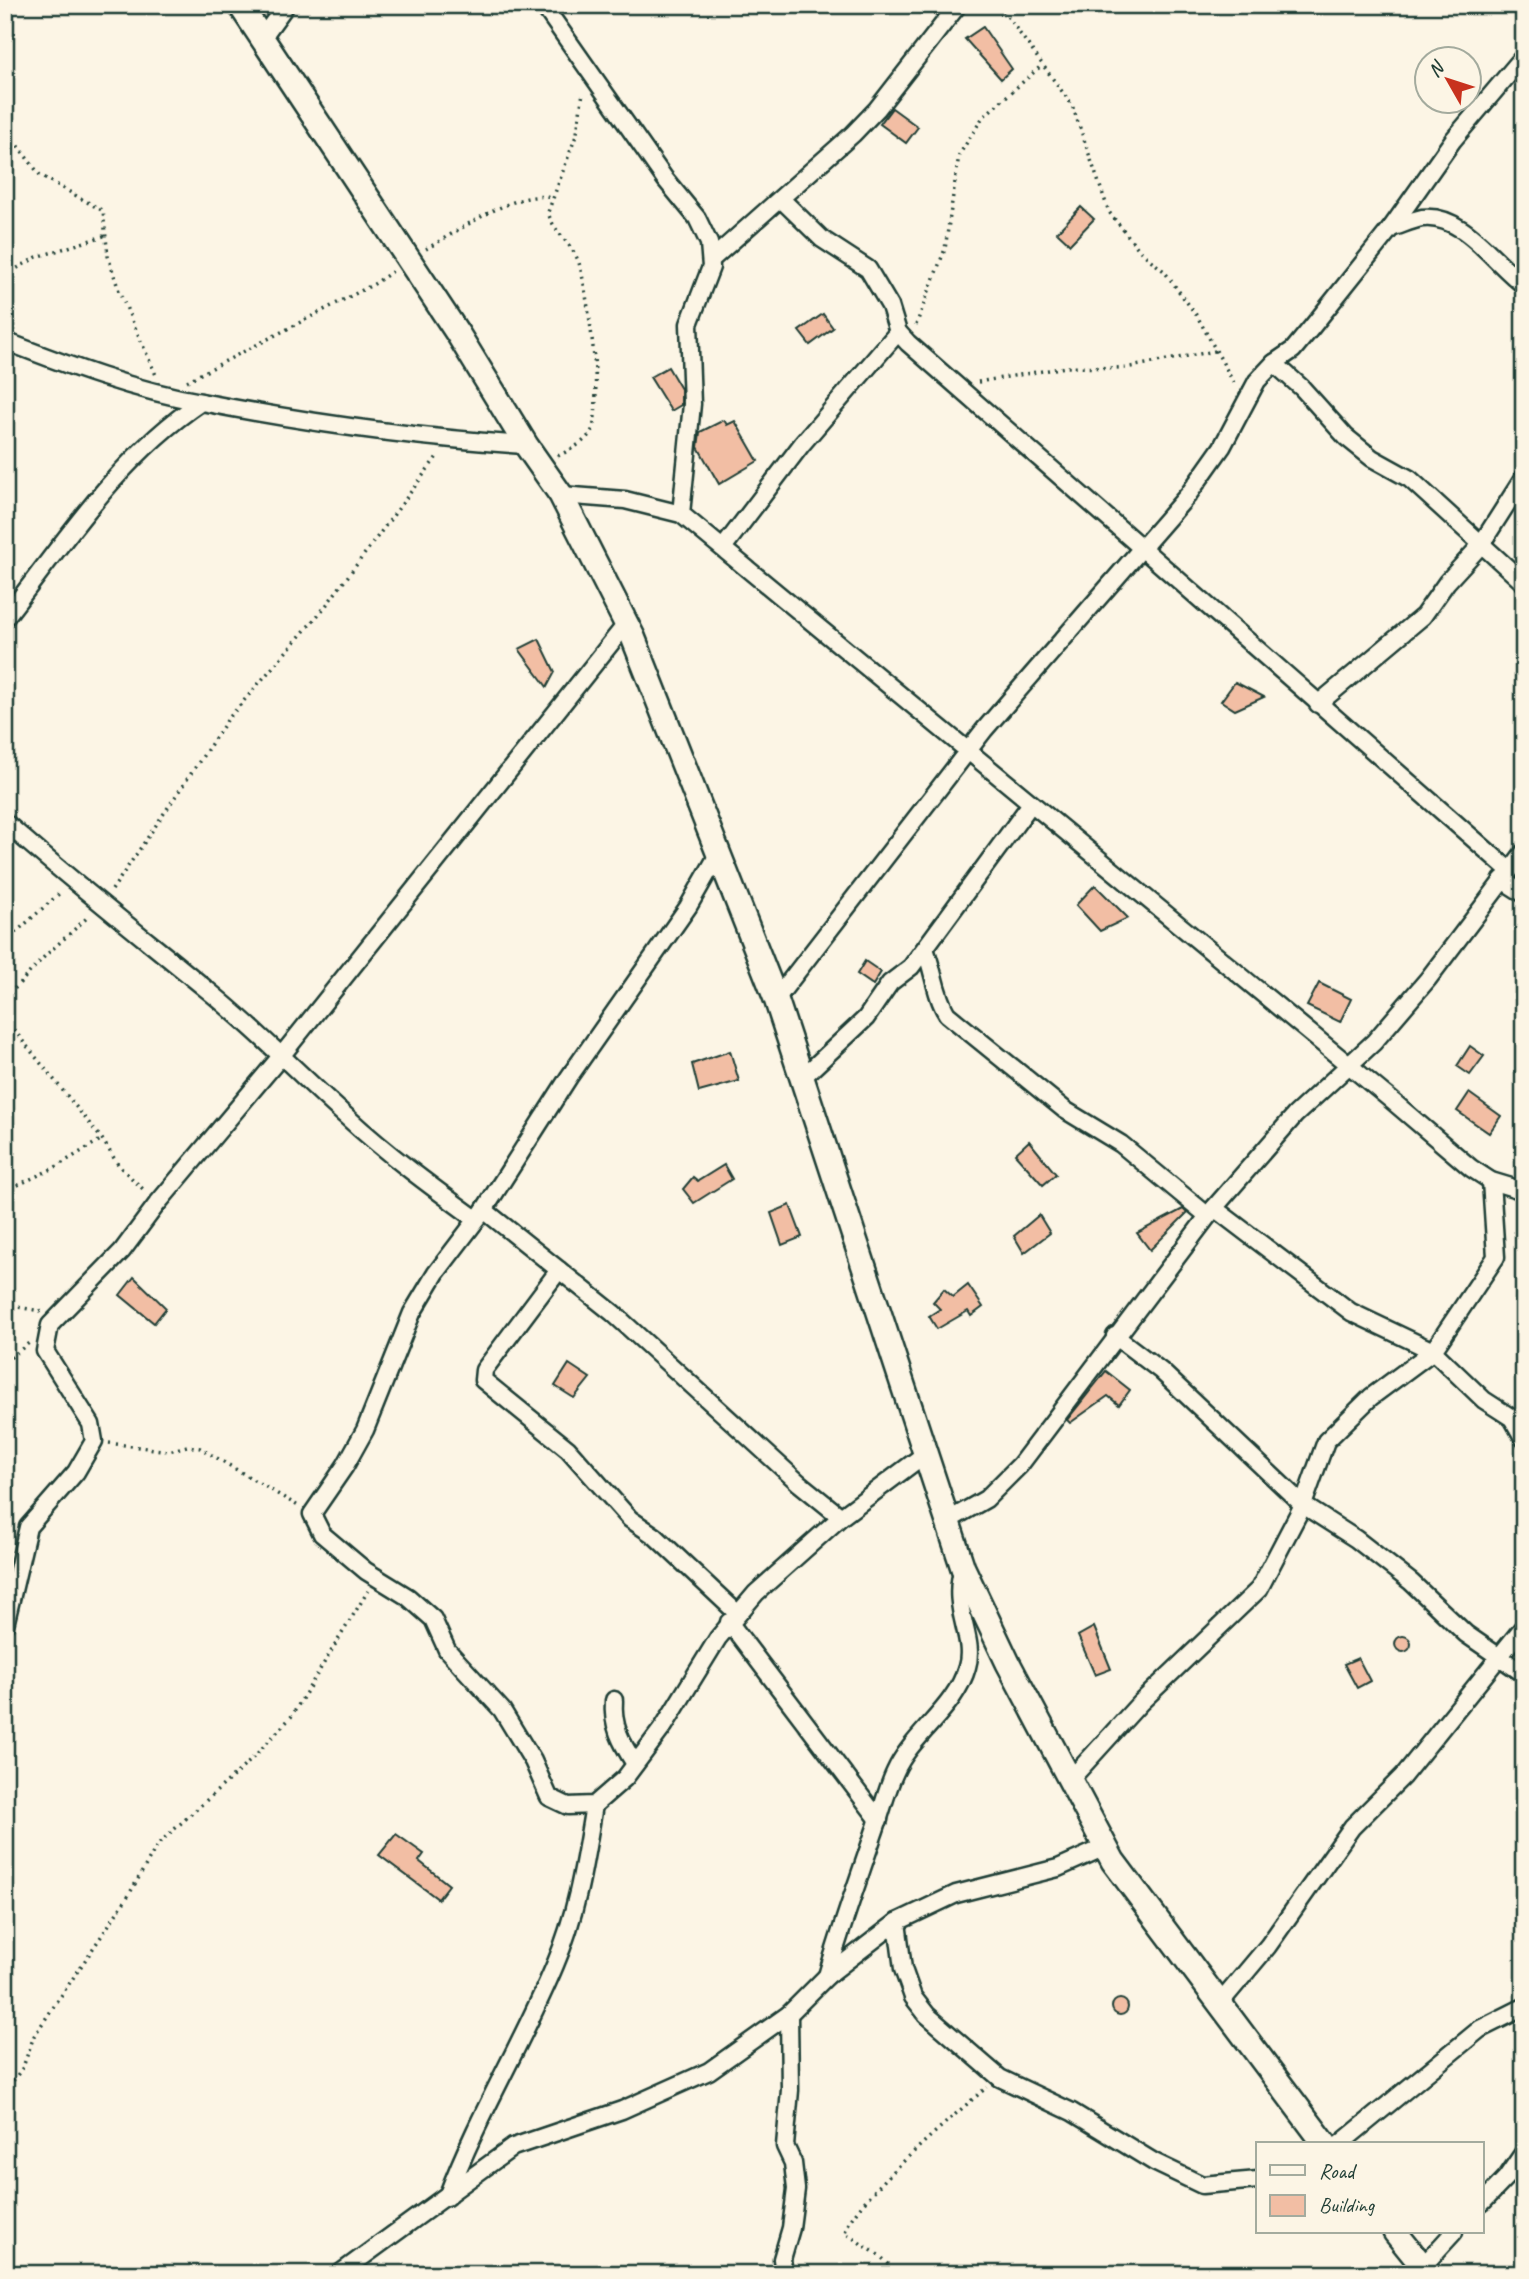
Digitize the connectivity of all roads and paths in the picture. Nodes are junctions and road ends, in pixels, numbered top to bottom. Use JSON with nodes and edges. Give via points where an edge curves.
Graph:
{"nodes":[{"id":1,"x":240,"y":5,"type":"edge"},
{"id":2,"x":286,"y":5,"type":"edge"},
{"id":3,"x":543,"y":5,"type":"edge"},
{"id":4,"x":958,"y":5,"type":"edge"},
{"id":5,"x":999,"y":5,"type":"edge"},
{"id":6,"x":262,"y":38,"type":"junction"},
{"id":7,"x":1524,"y":56,"type":"edge"},
{"id":8,"x":1041,"y":66,"type":"junction"},
{"id":9,"x":587,"y":68,"type":"junction"},
{"id":10,"x":5,"y":129,"type":"edge"},
{"id":11,"x":552,"y":198,"type":"junction"},
{"id":12,"x":780,"y":200,"type":"junction"},
{"id":13,"x":1391,"y":228,"type":"junction"},
{"id":14,"x":107,"y":235,"type":"junction"},
{"id":15,"x":408,"y":258,"type":"junction"},
{"id":16,"x":712,"y":259,"type":"junction"},
{"id":17,"x":5,"y":275,"type":"edge"},
{"id":18,"x":1524,"y":285,"type":"edge"},
{"id":19,"x":903,"y":338,"type":"junction"},
{"id":20,"x":5,"y":341,"type":"edge"},
{"id":21,"x":1215,"y":351,"type":"junction"},
{"id":22,"x":1274,"y":363,"type":"junction"},
{"id":23,"x":957,"y":385,"type":"junction"},
{"id":24,"x":169,"y":397,"type":"junction"},
{"id":25,"x":1246,"y":400,"type":"junction"},
{"id":26,"x":201,"y":402,"type":"junction"},
{"id":27,"x":448,"y":441,"type":"junction"},
{"id":28,"x":526,"y":445,"type":"junction"},
{"id":29,"x":541,"y":466,"type":"junction"},
{"id":30,"x":1524,"y":477,"type":"edge"},
{"id":31,"x":561,"y":495,"type":"junction"},
{"id":32,"x":681,"y":514,"type":"junction"},
{"id":33,"x":1480,"y":546,"type":"junction"},
{"id":34,"x":723,"y":548,"type":"junction"},
{"id":35,"x":1139,"y":549,"type":"junction"},
{"id":36,"x":1524,"y":583,"type":"edge"},
{"id":37,"x":5,"y":618,"type":"edge"},
{"id":38,"x":626,"y":623,"type":"junction"},
{"id":39,"x":1318,"y":704,"type":"junction"},
{"id":40,"x":966,"y":752,"type":"junction"},
{"id":41,"x":1030,"y":804,"type":"junction"},
{"id":42,"x":5,"y":822,"type":"edge"},
{"id":43,"x":720,"y":851,"type":"junction"},
{"id":44,"x":1524,"y":852,"type":"edge"},
{"id":45,"x":1505,"y":875,"type":"junction"},
{"id":46,"x":72,"y":882,"type":"junction"},
{"id":47,"x":1524,"y":894,"type":"edge"},
{"id":48,"x":104,"y":903,"type":"junction"},
{"id":49,"x":5,"y":942,"type":"edge"},
{"id":50,"x":925,"y":949,"type":"junction"},
{"id":51,"x":5,"y":999,"type":"edge"},
{"id":52,"x":776,"y":999,"type":"junction"},
{"id":53,"x":5,"y":1019,"type":"edge"},
{"id":54,"x":282,"y":1055,"type":"junction"},
{"id":55,"x":1347,"y":1065,"type":"junction"},
{"id":56,"x":802,"y":1078,"type":"junction"},
{"id":57,"x":102,"y":1139,"type":"junction"},
{"id":58,"x":1491,"y":1181,"type":"junction"},
{"id":59,"x":5,"y":1191,"type":"edge"},
{"id":60,"x":1524,"y":1191,"type":"edge"},
{"id":61,"x":157,"y":1204,"type":"junction"},
{"id":62,"x":1211,"y":1212,"type":"junction"},
{"id":63,"x":480,"y":1214,"type":"junction"},
{"id":64,"x":559,"y":1270,"type":"junction"},
{"id":65,"x":5,"y":1305,"type":"edge"},
{"id":66,"x":58,"y":1317,"type":"junction"},
{"id":67,"x":1115,"y":1336,"type":"junction"},
{"id":68,"x":1433,"y":1351,"type":"junction"},
{"id":69,"x":1524,"y":1439,"type":"edge"},
{"id":70,"x":94,"y":1441,"type":"junction"},
{"id":71,"x":925,"y":1454,"type":"junction"},
{"id":72,"x":1303,"y":1505,"type":"junction"},
{"id":73,"x":312,"y":1514,"type":"junction"},
{"id":74,"x":841,"y":1517,"type":"junction"},
{"id":75,"x":949,"y":1520,"type":"junction"},
{"id":76,"x":963,"y":1568,"type":"junction"},
{"id":77,"x":376,"y":1578,"type":"junction"},
{"id":78,"x":733,"y":1617,"type":"junction"},
{"id":79,"x":5,"y":1625,"type":"edge"},
{"id":80,"x":1524,"y":1626,"type":"edge"},
{"id":81,"x":1497,"y":1657,"type":"junction"},
{"id":82,"x":1524,"y":1674,"type":"edge"},
{"id":83,"x":614,"y":1700,"type":"dead end"},
{"id":84,"x":635,"y":1764,"type":"junction"},
{"id":85,"x":1070,"y":1780,"type":"junction"},
{"id":86,"x":594,"y":1805,"type":"junction"},
{"id":87,"x":879,"y":1820,"type":"junction"},
{"id":88,"x":1105,"y":1847,"type":"junction"},
{"id":89,"x":897,"y":1922,"type":"junction"},
{"id":90,"x":827,"y":1976,"type":"junction"},
{"id":91,"x":1221,"y":2002,"type":"junction"},
{"id":92,"x":1524,"y":2007,"type":"edge"},
{"id":93,"x":789,"y":2014,"type":"junction"},
{"id":94,"x":1000,"y":2078,"type":"junction"},
{"id":95,"x":5,"y":2092,"type":"edge"},
{"id":96,"x":1324,"y":2142,"type":"edge"},
{"id":97,"x":1342,"y":2142,"type":"edge"},
{"id":98,"x":1524,"y":2152,"type":"edge"},
{"id":99,"x":1256,"y":2180,"type":"edge"},
{"id":100,"x":447,"y":2197,"type":"junction"},
{"id":101,"x":1484,"y":2201,"type":"edge"},
{"id":102,"x":1397,"y":2234,"type":"edge"},
{"id":103,"x":1453,"y":2234,"type":"edge"},
{"id":104,"x":1426,"y":2270,"type":"edge"},
{"id":105,"x":339,"y":2274,"type":"edge"},
{"id":106,"x":784,"y":2274,"type":"edge"},
{"id":107,"x":899,"y":2274,"type":"edge"}],
"edges":[{"from":1,"to":6,"type":"main road"},
{"from":2,"to":6,"type":"street"},
{"from":3,"to":9,"type":"street"},
{"from":4,"to":12,"type":"street","via":[[877,108]]},
{"from":5,"to":8,"type":"path"},
{"from":6,"to":15,"type":"main road"},
{"from":7,"to":13,"type":"street","via":[[1453,140]]},
{"from":8,"to":19,"type":"path","via":[[983,117],[959,155],[945,249]]},
{"from":8,"to":21,"type":"path","via":[[1072,105],[1109,212],[1141,252],[1164,271],[1197,316]]},
{"from":9,"to":11,"type":"path","via":[[577,133]]},
{"from":9,"to":16,"type":"street","via":[[697,218]]},
{"from":10,"to":14,"type":"path","via":[[40,175],[103,211]]},
{"from":11,"to":15,"type":"path","via":[[532,196],[452,231]]},
{"from":11,"to":29,"type":"path","via":[[550,220],[578,261],[591,325],[594,414],[592,430],[582,442]]},
{"from":12,"to":16,"type":"street"},
{"from":12,"to":19,"type":"street","via":[[822,239],[868,269]]},
{"from":13,"to":18,"type":"street","via":[[1423,218],[1440,219],[1460,228]]},
{"from":13,"to":22,"type":"street","via":[[1293,350]]},
{"from":14,"to":17,"type":"path","via":[[37,257]]},
{"from":14,"to":24,"type":"path","via":[[118,291]]},
{"from":15,"to":24,"type":"path","via":[[374,284],[198,373]]},
{"from":15,"to":28,"type":"main road"},
{"from":16,"to":32,"type":"street","via":[[689,324],[692,404]]},
{"from":19,"to":23,"type":"street"},
{"from":19,"to":34,"type":"street","via":[[802,444]]},
{"from":20,"to":24,"type":"street","via":[[78,370]]},
{"from":21,"to":23,"type":"path","via":[[1125,368],[1066,367]]},
{"from":21,"to":25,"type":"path"},
{"from":22,"to":25,"type":"street"},
{"from":22,"to":33,"type":"street","via":[[1346,437],[1410,479]]},
{"from":23,"to":35,"type":"street"},
{"from":24,"to":26,"type":"street"},
{"from":25,"to":35,"type":"street","via":[[1222,447],[1188,495]]},
{"from":26,"to":27,"type":"street","via":[[336,427]]},
{"from":26,"to":37,"type":"street","via":[[167,425],[134,457],[77,522]]},
{"from":27,"to":28,"type":"street"},
{"from":27,"to":48,"type":"path","via":[[325,607],[228,719]]},
{"from":28,"to":29,"type":"main road"},
{"from":29,"to":31,"type":"main road"},
{"from":30,"to":33,"type":"street"},
{"from":31,"to":32,"type":"street","via":[[625,500]]},
{"from":31,"to":38,"type":"main road"},
{"from":32,"to":34,"type":"street"},
{"from":33,"to":36,"type":"street"},
{"from":33,"to":39,"type":"street","via":[[1423,616]]},
{"from":34,"to":40,"type":"street"},
{"from":35,"to":39,"type":"street"},
{"from":35,"to":40,"type":"street"},
{"from":38,"to":43,"type":"main road"},
{"from":38,"to":54,"type":"street"},
{"from":39,"to":45,"type":"street"},
{"from":40,"to":41,"type":"street"},
{"from":40,"to":52,"type":"street"},
{"from":41,"to":50,"type":"street"},
{"from":41,"to":55,"type":"street"},
{"from":42,"to":46,"type":"street"},
{"from":43,"to":52,"type":"main road"},
{"from":43,"to":63,"type":"street","via":[[688,907]]},
{"from":44,"to":45,"type":"street"},
{"from":45,"to":47,"type":"street"},
{"from":45,"to":55,"type":"street","via":[[1428,979],[1374,1042]]},
{"from":46,"to":48,"type":"street"},
{"from":46,"to":49,"type":"path"},
{"from":48,"to":51,"type":"path","via":[[44,956]]},
{"from":48,"to":54,"type":"street"},
{"from":50,"to":56,"type":"street","via":[[890,983],[866,1018]]},
{"from":50,"to":62,"type":"street","via":[[935,973],[938,1000],[947,1014],[1065,1110],[1121,1144]]},
{"from":52,"to":56,"type":"main road"},
{"from":53,"to":57,"type":"path"},
{"from":54,"to":61,"type":"street"},
{"from":54,"to":63,"type":"street","via":[[347,1117]]},
{"from":55,"to":58,"type":"street","via":[[1449,1152]]},
{"from":55,"to":62,"type":"street","via":[[1295,1115]]},
{"from":56,"to":71,"type":"main road"},
{"from":57,"to":59,"type":"path"},
{"from":57,"to":61,"type":"path","via":[[119,1166]]},
{"from":58,"to":60,"type":"street"},
{"from":58,"to":68,"type":"street","via":[[1496,1257]]},
{"from":61,"to":66,"type":"street","via":[[104,1273]]},
{"from":62,"to":67,"type":"street"},
{"from":62,"to":68,"type":"street","via":[[1351,1312]]},
{"from":63,"to":64,"type":"street"},
{"from":63,"to":73,"type":"street","via":[[412,1314],[365,1430]]},
{"from":64,"to":74,"type":"street"},
{"from":64,"to":78,"type":"street","via":[[484,1370],[483,1380],[568,1449],[630,1519],[655,1536]]},
{"from":65,"to":66,"type":"path"},
{"from":66,"to":70,"type":"street","via":[[50,1325],[45,1351],[92,1424]]},
{"from":67,"to":72,"type":"street","via":[[1161,1371]]},
{"from":67,"to":75,"type":"street","via":[[1020,1465],[986,1499]]},
{"from":68,"to":69,"type":"street","via":[[1512,1419]]},
{"from":68,"to":72,"type":"street","via":[[1371,1397],[1326,1441]]},
{"from":70,"to":73,"type":"path","via":[[169,1451],[200,1448]]},
{"from":70,"to":79,"type":"street","via":[[76,1472],[28,1527]]},
{"from":71,"to":74,"type":"street"},
{"from":71,"to":75,"type":"main road"},
{"from":72,"to":81,"type":"street","via":[[1411,1582]]},
{"from":72,"to":85,"type":"street","via":[[1270,1570],[1246,1604],[1140,1703]]},
{"from":73,"to":77,"type":"street","via":[[322,1534]]},
{"from":74,"to":78,"type":"street"},
{"from":75,"to":76,"type":"main road"},
{"from":76,"to":85,"type":"main road"},
{"from":76,"to":87,"type":"street","via":[[957,1586],[970,1654],[967,1668],[895,1772]]},
{"from":77,"to":86,"type":"street","via":[[433,1619],[447,1650],[502,1710],[549,1797],[568,1806]]},
{"from":77,"to":95,"type":"path","via":[[291,1717],[250,1761],[158,1843],[127,1898],[34,2036],[23,2067]]},
{"from":78,"to":84,"type":"street","via":[[664,1727]]},
{"from":78,"to":87,"type":"street"},
{"from":80,"to":81,"type":"street"},
{"from":81,"to":82,"type":"street"},
{"from":81,"to":91,"type":"street","via":[[1403,1776],[1352,1827],[1268,1947]]},
{"from":83,"to":84,"type":"street","via":[[616,1730]]},
{"from":84,"to":86,"type":"street","via":[[613,1791]]},
{"from":85,"to":88,"type":"main road"},
{"from":86,"to":100,"type":"street","via":[[576,1907],[556,1964],[466,2146]]},
{"from":87,"to":90,"type":"street"},
{"from":88,"to":89,"type":"street","via":[[1058,1868],[956,1894]]},
{"from":88,"to":91,"type":"main road"},
{"from":89,"to":90,"type":"street"},
{"from":89,"to":94,"type":"street","via":[[903,1969],[913,1997],[927,2015]]},
{"from":90,"to":93,"type":"street"},
{"from":91,"to":96,"type":"main road"},
{"from":92,"to":97,"type":"street","via":[[1480,2029]]},
{"from":93,"to":100,"type":"street","via":[[709,2071],[622,2110],[513,2147]]},
{"from":93,"to":106,"type":"street","via":[[785,2146],[796,2189],[782,2259]]},
{"from":94,"to":99,"type":"street","via":[[1072,2112],[1202,2185]]},
{"from":94,"to":107,"type":"path","via":[[887,2177],[845,2230]]},
{"from":98,"to":101,"type":"street"},
{"from":100,"to":105,"type":"street"},
{"from":102,"to":104,"type":"main road"},
{"from":103,"to":104,"type":"street"}]}
